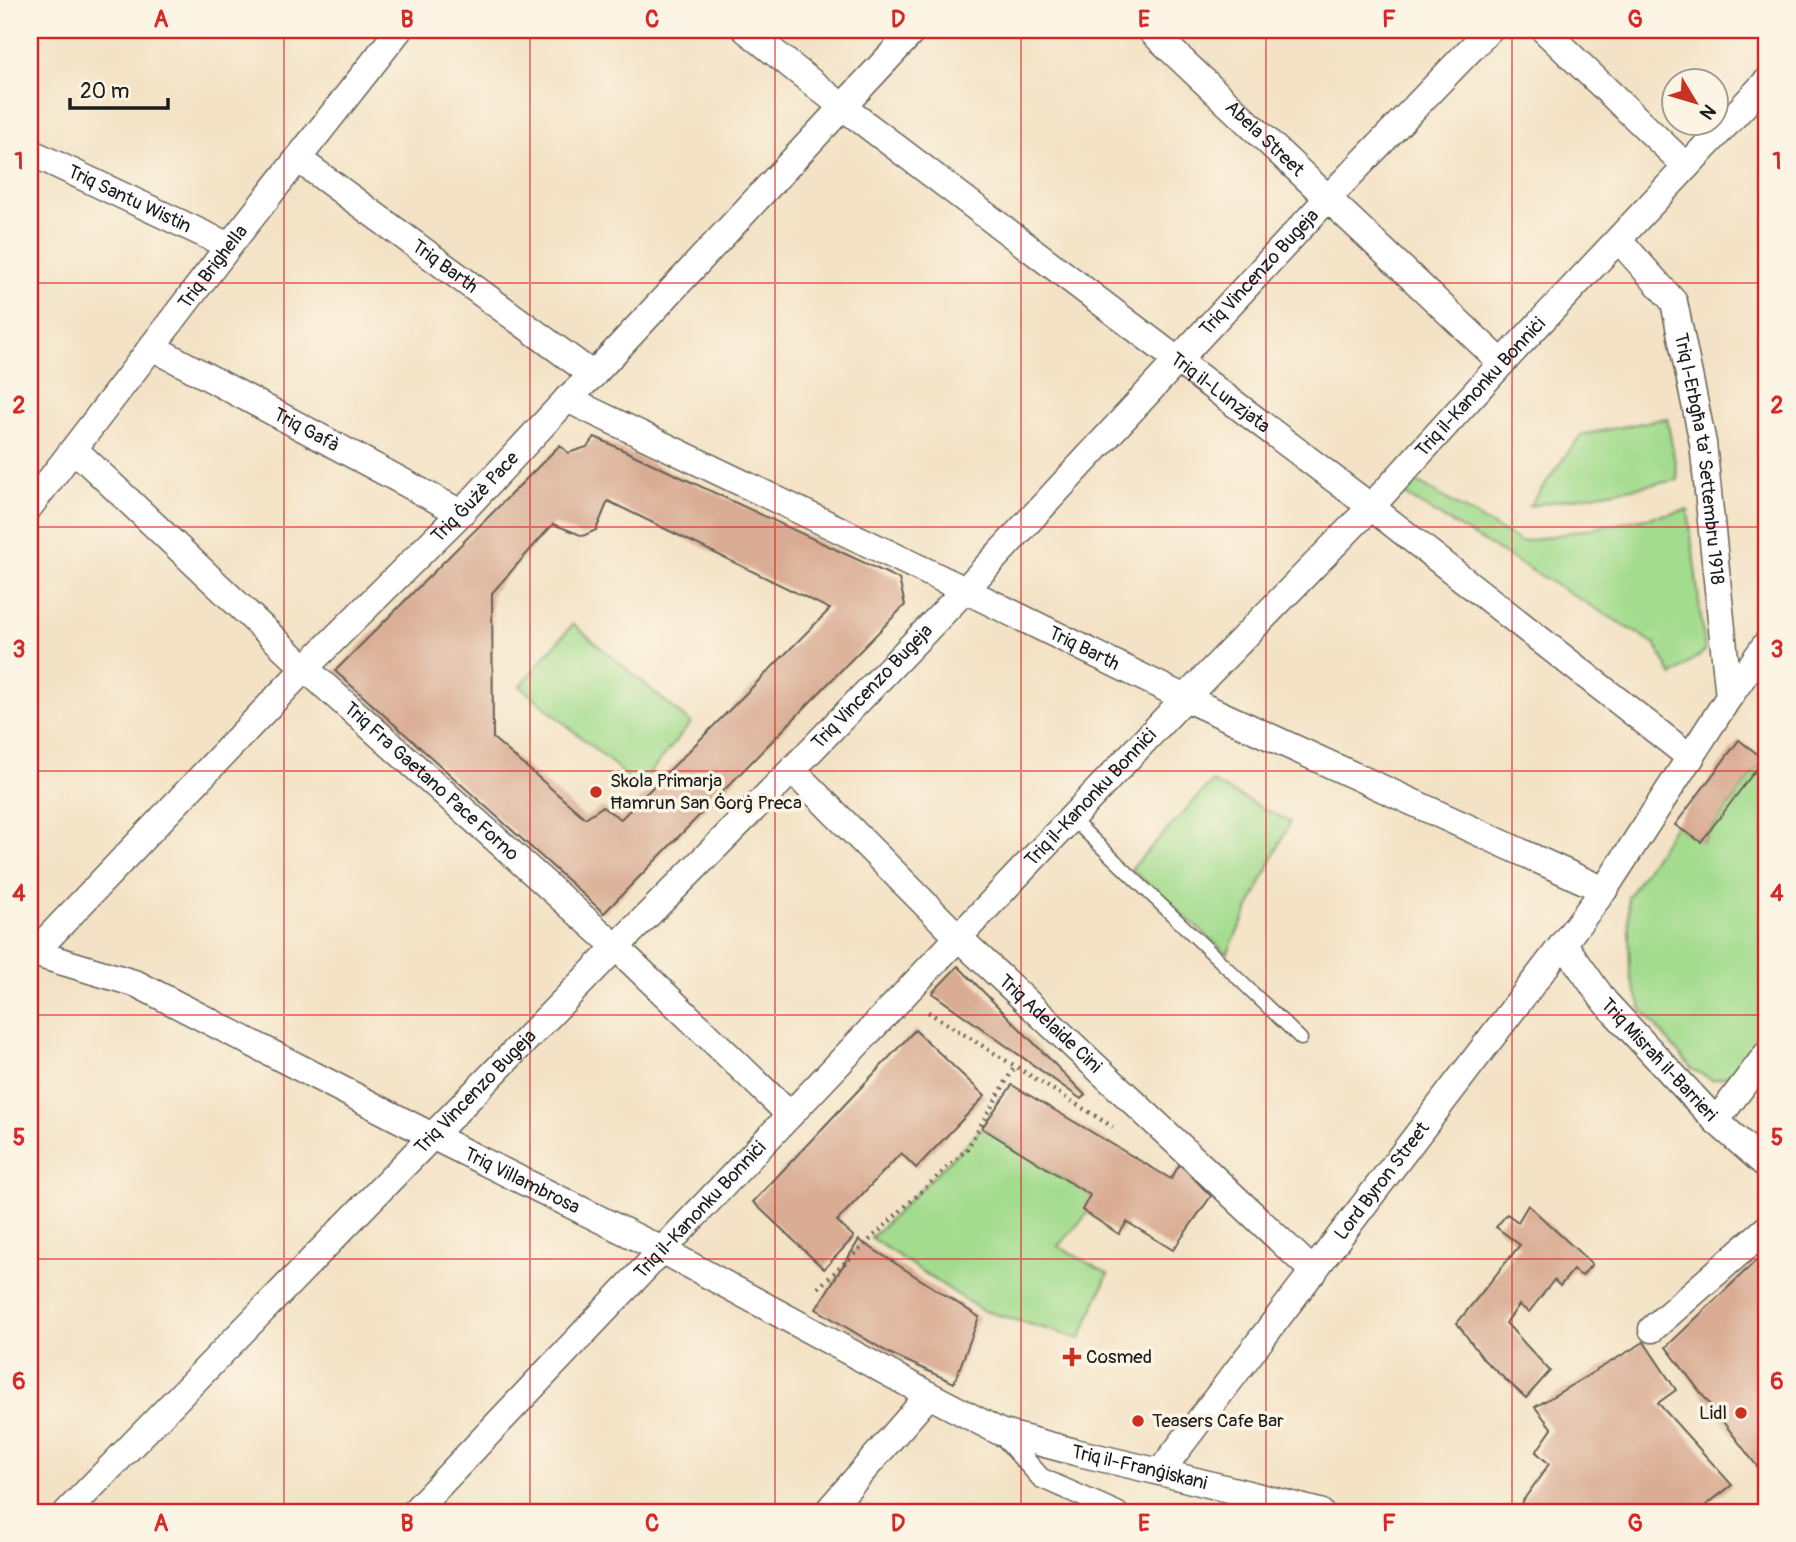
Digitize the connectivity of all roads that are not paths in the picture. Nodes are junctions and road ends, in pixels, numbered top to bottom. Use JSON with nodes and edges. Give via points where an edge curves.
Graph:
{"nodes":[{"id":1,"x":399,"y":30,"type":"edge"},
{"id":2,"x":746,"y":30,"type":"edge"},
{"id":3,"x":914,"y":30,"type":"edge"},
{"id":4,"x":1150,"y":30,"type":"edge"},
{"id":5,"x":1489,"y":30,"type":"edge"},
{"id":6,"x":1544,"y":30,"type":"edge"},
{"id":7,"x":1766,"y":82,"type":"edge"},
{"id":8,"x":843,"y":107,"type":"junction"},
{"id":9,"x":30,"y":152,"type":"edge"},
{"id":10,"x":298,"y":159,"type":"junction"},
{"id":11,"x":1686,"y":166,"type":"junction"},
{"id":12,"x":1328,"y":198,"type":"junction"},
{"id":13,"x":1619,"y":240,"type":"junction"},
{"id":14,"x":229,"y":246,"type":"junction"},
{"id":15,"x":152,"y":348,"type":"junction"},
{"id":16,"x":1179,"y":360,"type":"junction"},
{"id":17,"x":1502,"y":363,"type":"junction"},
{"id":18,"x":593,"y":375,"type":"junction"},
{"id":19,"x":567,"y":399,"type":"junction"},
{"id":20,"x":74,"y":449,"type":"junction"},
{"id":21,"x":35,"y":494,"type":"edge"},
{"id":22,"x":1371,"y":507,"type":"junction"},
{"id":23,"x":461,"y":513,"type":"junction"},
{"id":24,"x":965,"y":590,"type":"junction"},
{"id":25,"x":1766,"y":643,"type":"edge"},
{"id":26,"x":305,"y":668,"type":"junction"},
{"id":27,"x":1729,"y":697,"type":"junction"},
{"id":28,"x":1185,"y":698,"type":"junction"},
{"id":29,"x":1691,"y":758,"type":"junction"},
{"id":30,"x":792,"y":771,"type":"junction"},
{"id":31,"x":1071,"y":818,"type":"junction"},
{"id":32,"x":1604,"y":890,"type":"junction"},
{"id":33,"x":958,"y":937,"type":"junction"},
{"id":34,"x":1564,"y":944,"type":"junction"},
{"id":35,"x":616,"y":947,"type":"junction"},
{"id":36,"x":31,"y":957,"type":"edge"},
{"id":37,"x":1301,"y":1039,"type":"dead end"},
{"id":38,"x":1766,"y":1055,"type":"edge"},
{"id":39,"x":790,"y":1115,"type":"junction"},
{"id":40,"x":1716,"y":1121,"type":"junction"},
{"id":41,"x":432,"y":1136,"type":"junction"},
{"id":42,"x":1766,"y":1165,"type":"edge"},
{"id":43,"x":1766,"y":1229,"type":"edge"},
{"id":44,"x":662,"y":1250,"type":"junction"},
{"id":45,"x":1314,"y":1272,"type":"junction"},
{"id":46,"x":1652,"y":1329,"type":"dead end"},
{"id":47,"x":929,"y":1395,"type":"junction"},
{"id":48,"x":1000,"y":1432,"type":"junction"},
{"id":49,"x":1160,"y":1472,"type":"junction"},
{"id":50,"x":67,"y":1512,"type":"edge"},
{"id":51,"x":415,"y":1512,"type":"edge"},
{"id":52,"x":827,"y":1512,"type":"edge"},
{"id":53,"x":1118,"y":1512,"type":"edge"},
{"id":54,"x":1320,"y":1512,"type":"edge"}],
"edges":[{"from":1,"to":10,"type":"street","name":"Triq Brighella"},
{"from":2,"to":8,"type":"street","name":"Triq il-Lunzjata"},
{"from":3,"to":8,"type":"street","name":"Triq Ġużè Pace"},
{"from":4,"to":12,"type":"street","name":"Abela Street"},
{"from":5,"to":12,"type":"street","name":"Triq Vincenzo Bugeja"},
{"from":6,"to":11,"type":"street"},
{"from":7,"to":11,"type":"street","name":"Triq il-Kanonku Bonniċi"},
{"from":8,"to":16,"type":"street","name":"Triq il-Lunzjata"},
{"from":8,"to":18,"type":"street","name":"Triq Ġużè Pace"},
{"from":9,"to":14,"type":"street","name":"Triq Santu Wistin"},
{"from":10,"to":14,"type":"street","name":"Triq Brighella"},
{"from":10,"to":18,"type":"street","name":"Triq Barth"},
{"from":11,"to":13,"type":"street","name":"Triq il-Kanonku Bonniċi"},
{"from":12,"to":16,"type":"street","name":"Triq Vincenzo Bugeja"},
{"from":12,"to":17,"type":"street","name":"Abela Street"},
{"from":13,"to":17,"type":"street","name":"Triq il-Kanonku Bonniċi"},
{"from":13,"to":27,"type":"street","name":"Triq l-Erbgħa ta' Settembru 1918","via":[[1674,302],[1703,443]]},
{"from":14,"to":15,"type":"street","name":"Triq Brighella"},
{"from":15,"to":20,"type":"street","name":"Triq Brighella"},
{"from":15,"to":23,"type":"street","name":"Triq Gafà"},
{"from":16,"to":22,"type":"street","name":"Triq il-Lunzjata"},
{"from":16,"to":24,"type":"street","name":"Triq Vincenzo Bugeja"},
{"from":17,"to":22,"type":"street","name":"Triq il-Kanonku Bonniċi"},
{"from":18,"to":19,"type":"street","name":"Triq Ġużè Pace"},
{"from":19,"to":23,"type":"street","name":"Triq Ġużè Pace"},
{"from":19,"to":24,"type":"street","name":"Triq Barth"},
{"from":20,"to":21,"type":"street","name":"Triq Brighella"},
{"from":20,"to":26,"type":"street","name":"Triq Fra Gaetano Pace Forno"},
{"from":22,"to":28,"type":"street","name":"Triq il-Kanonku Bonniċi"},
{"from":22,"to":29,"type":"street","name":"Triq il-Lunzjata"},
{"from":23,"to":26,"type":"street","name":"Triq Ġużè Pace"},
{"from":24,"to":28,"type":"street","name":"Triq Barth"},
{"from":24,"to":30,"type":"street","name":"Triq Vincenzo Bugeja"},
{"from":25,"to":27,"type":"street"},
{"from":26,"to":35,"type":"street","name":"Triq Fra Gaetano Pace Forno"},
{"from":26,"to":36,"type":"street","name":"Triq Ġużè Pace"},
{"from":27,"to":29,"type":"street"},
{"from":28,"to":31,"type":"street","name":"Triq il-Kanonku Bonniċi"},
{"from":28,"to":32,"type":"street","name":"Triq Barth"},
{"from":29,"to":32,"type":"street"},
{"from":30,"to":33,"type":"street","name":"Triq Adelaide Cini"},
{"from":30,"to":35,"type":"street","name":"Triq Vincenzo Bugeja"},
{"from":31,"to":33,"type":"street","name":"Triq il-Kanonku Bonniċi"},
{"from":31,"to":37,"type":"lane"},
{"from":32,"to":34,"type":"street","name":"Lord Byron Street"},
{"from":33,"to":39,"type":"street","name":"Triq il-Kanonku Bonniċi"},
{"from":33,"to":45,"type":"street","name":"Triq Adelaide Cini"},
{"from":34,"to":40,"type":"street","name":"Triq Misraħ il-Barrieri","via":[[1605,1002]]},
{"from":34,"to":45,"type":"street","name":"Lord Byron Street"},
{"from":35,"to":39,"type":"street","name":"Triq Fra Gaetano Pace Forno"},
{"from":35,"to":41,"type":"street","name":"Triq Vincenzo Bugeja"},
{"from":36,"to":41,"type":"street","name":"Triq Villambrosa","via":[[137,984]]},
{"from":38,"to":40,"type":"street"},
{"from":39,"to":44,"type":"street","name":"Triq il-Kanonku Bonniċi"},
{"from":40,"to":42,"type":"street","name":"Triq Misraħ il-Barrieri"},
{"from":41,"to":44,"type":"street","name":"Triq Villambrosa"},
{"from":41,"to":50,"type":"street","name":"Triq Vincenzo Bugeja"},
{"from":43,"to":46,"type":"street"},
{"from":44,"to":47,"type":"street","name":"Triq Villambrosa"},
{"from":44,"to":51,"type":"street","name":"Triq il-Kanonku Bonniċi"},
{"from":45,"to":49,"type":"street","name":"Lord Byron Street"},
{"from":47,"to":48,"type":"street","name":"Triq il-Franġiskani"},
{"from":47,"to":52,"type":"street"},
{"from":48,"to":49,"type":"street","name":"Triq il-Franġiskani"},
{"from":48,"to":53,"type":"street","name":"Triq il-Franġiskani","via":[[1041,1478]]},
{"from":49,"to":54,"type":"street","name":"Triq il-Franġiskani"}]}
